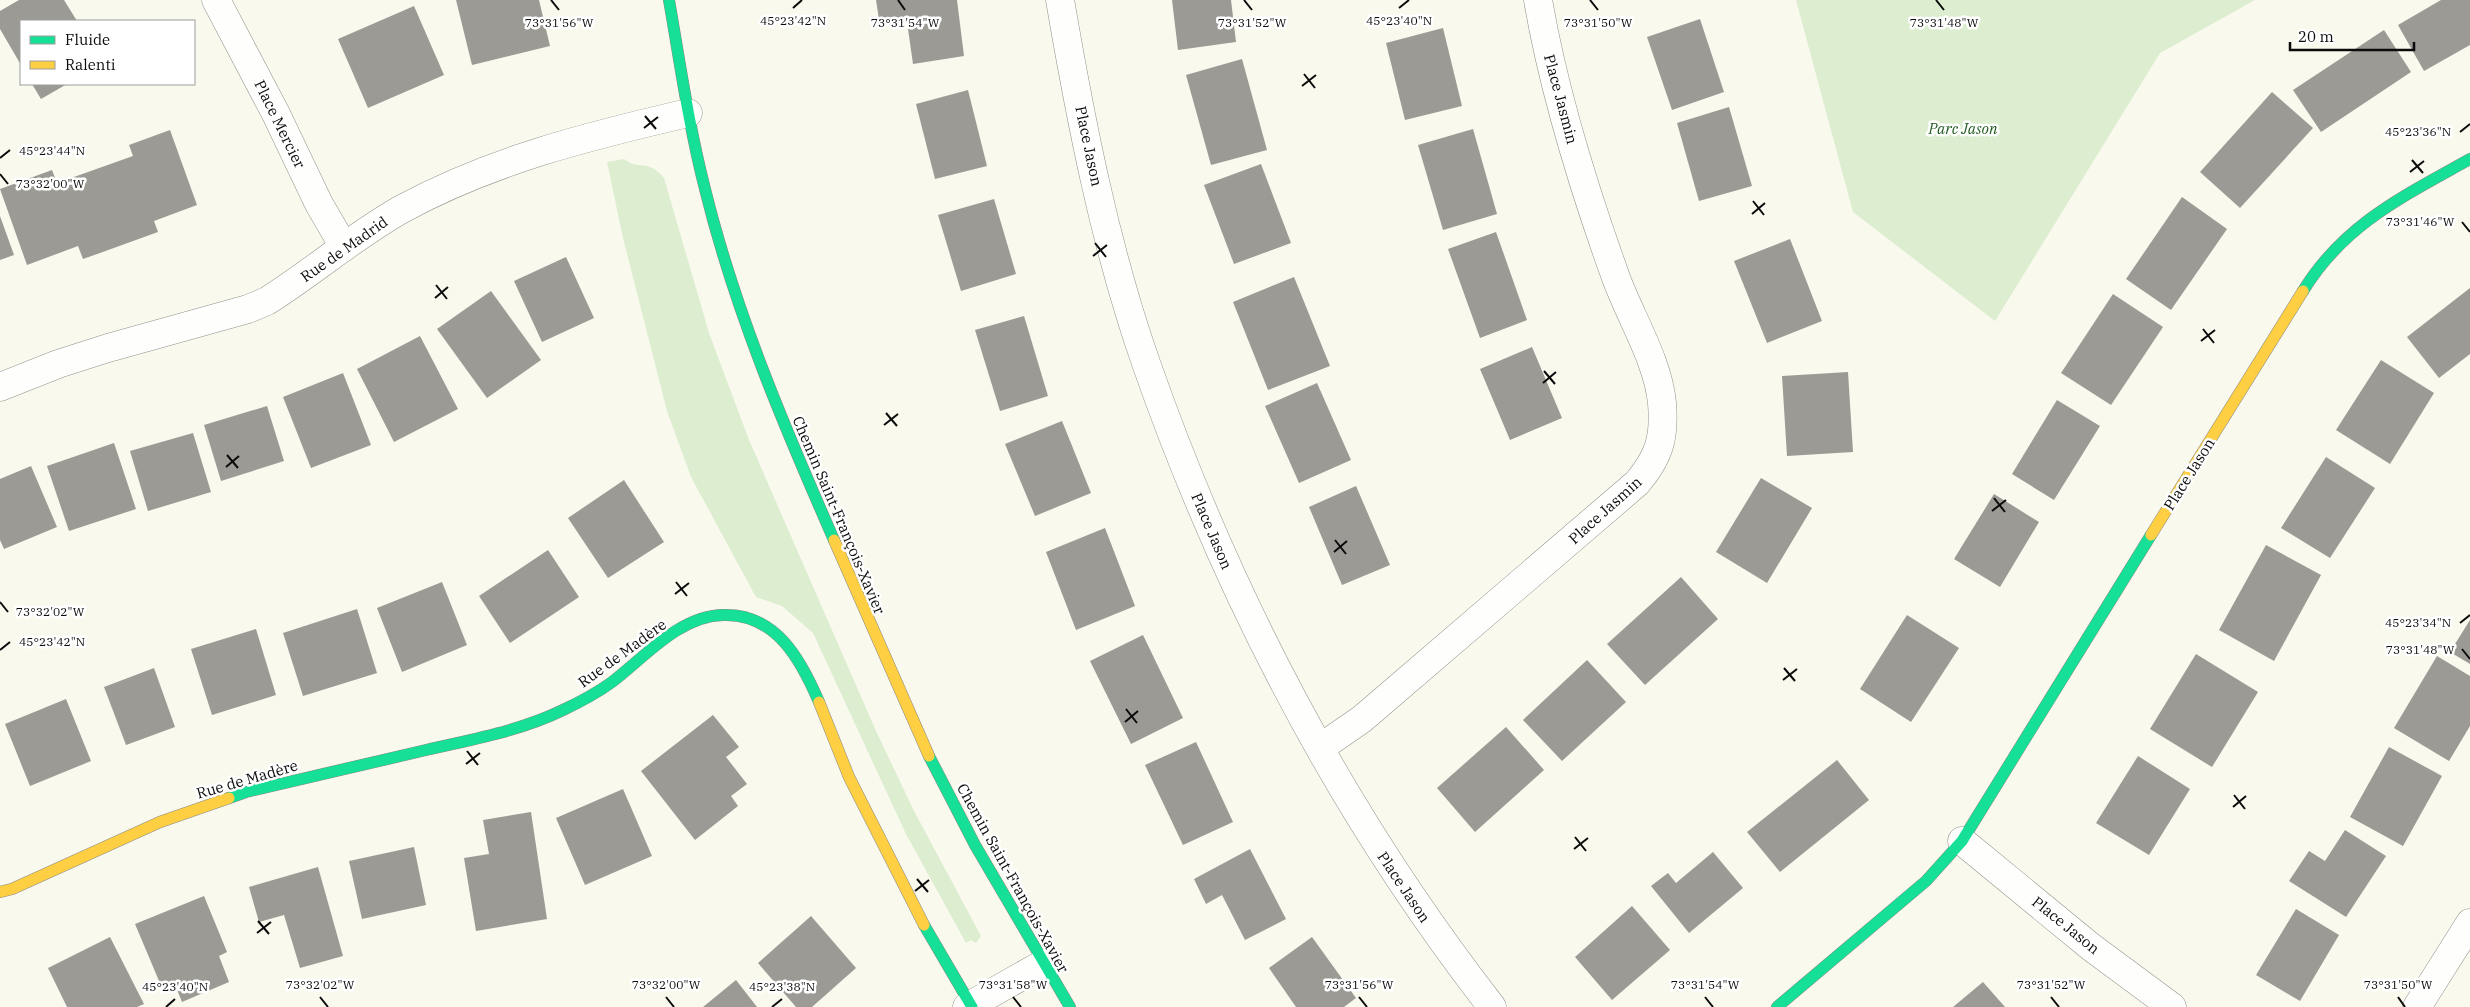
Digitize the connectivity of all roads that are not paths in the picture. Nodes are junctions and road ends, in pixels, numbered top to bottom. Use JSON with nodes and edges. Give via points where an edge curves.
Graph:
{"nodes":[{"id":1,"x":216,"y":0,"type":"edge"},
{"id":2,"x":669,"y":0,"type":"edge"},
{"id":3,"x":1060,"y":0,"type":"edge"},
{"id":4,"x":1538,"y":0,"type":"edge"},
{"id":5,"x":688,"y":113,"type":"junction"},
{"id":6,"x":2470,"y":159,"type":"edge"},
{"id":7,"x":344,"y":247,"type":"junction"},
{"id":8,"x":0,"y":387,"type":"edge"},
{"id":9,"x":1320,"y":748,"type":"junction"},
{"id":10,"x":1962,"y":840,"type":"junction"},
{"id":11,"x":0,"y":892,"type":"edge"},
{"id":12,"x":2470,"y":923,"type":"edge"},
{"id":13,"x":1043,"y":964,"type":"junction"},
{"id":14,"x":970,"y":1006,"type":"edge"},
{"id":15,"x":1070,"y":1007,"type":"edge"},
{"id":16,"x":1492,"y":1007,"type":"edge"},
{"id":17,"x":1777,"y":1007,"type":"edge"},
{"id":18,"x":2172,"y":1007,"type":"edge"},
{"id":19,"x":2417,"y":1007,"type":"edge"}],
"edges":[{"from":1,"to":7,"type":"street","name":"Place Mercier"},
{"from":2,"to":5,"type":"street","name":"Chemin Saint-François-Xavier"},
{"from":3,"to":9,"type":"street","name":"Place Jason","via":[[1094,172],[1114,257],[1145,362],[1226,565],[1269,655]]},
{"from":4,"to":9,"type":"street","name":"Place Jasmin","via":[[1563,108],[1595,219],[1658,382],[1663,416],[1660,446],[1652,465],[1637,483],[1362,720]]},
{"from":5,"to":7,"type":"street","name":"Rue de Madrid","via":[[561,144],[502,163],[402,209]]},
{"from":5,"to":13,"type":"street","name":"Chemin Saint-François-Xavier","via":[[705,190],[738,302],[758,362],[813,497],[922,742],[975,845]]},
{"from":6,"to":10,"type":"street","name":"Place Jason","via":[[2356,228],[2307,284]]},
{"from":7,"to":8,"type":"street","name":"Rue de Madrid","via":[[286,289],[248,309],[83,356]]},
{"from":9,"to":16,"type":"street","name":"Place Jason","via":[[1393,871]]},
{"from":10,"to":17,"type":"street","name":"Place Jason","via":[[1926,881]]},
{"from":10,"to":18,"type":"street","name":"Place Jason","via":[[2091,947]]},
{"from":11,"to":14,"type":"street","name":"Rue de Madère","via":[[160,822],[246,792],[518,729],[600,690],[688,625],[722,614],[743,616],[764,624],[793,651],[879,837]]},
{"from":12,"to":19,"type":"street"},
{"from":13,"to":14,"type":"street"},
{"from":13,"to":15,"type":"street","name":"Chemin Saint-François-Xavier"}]}
